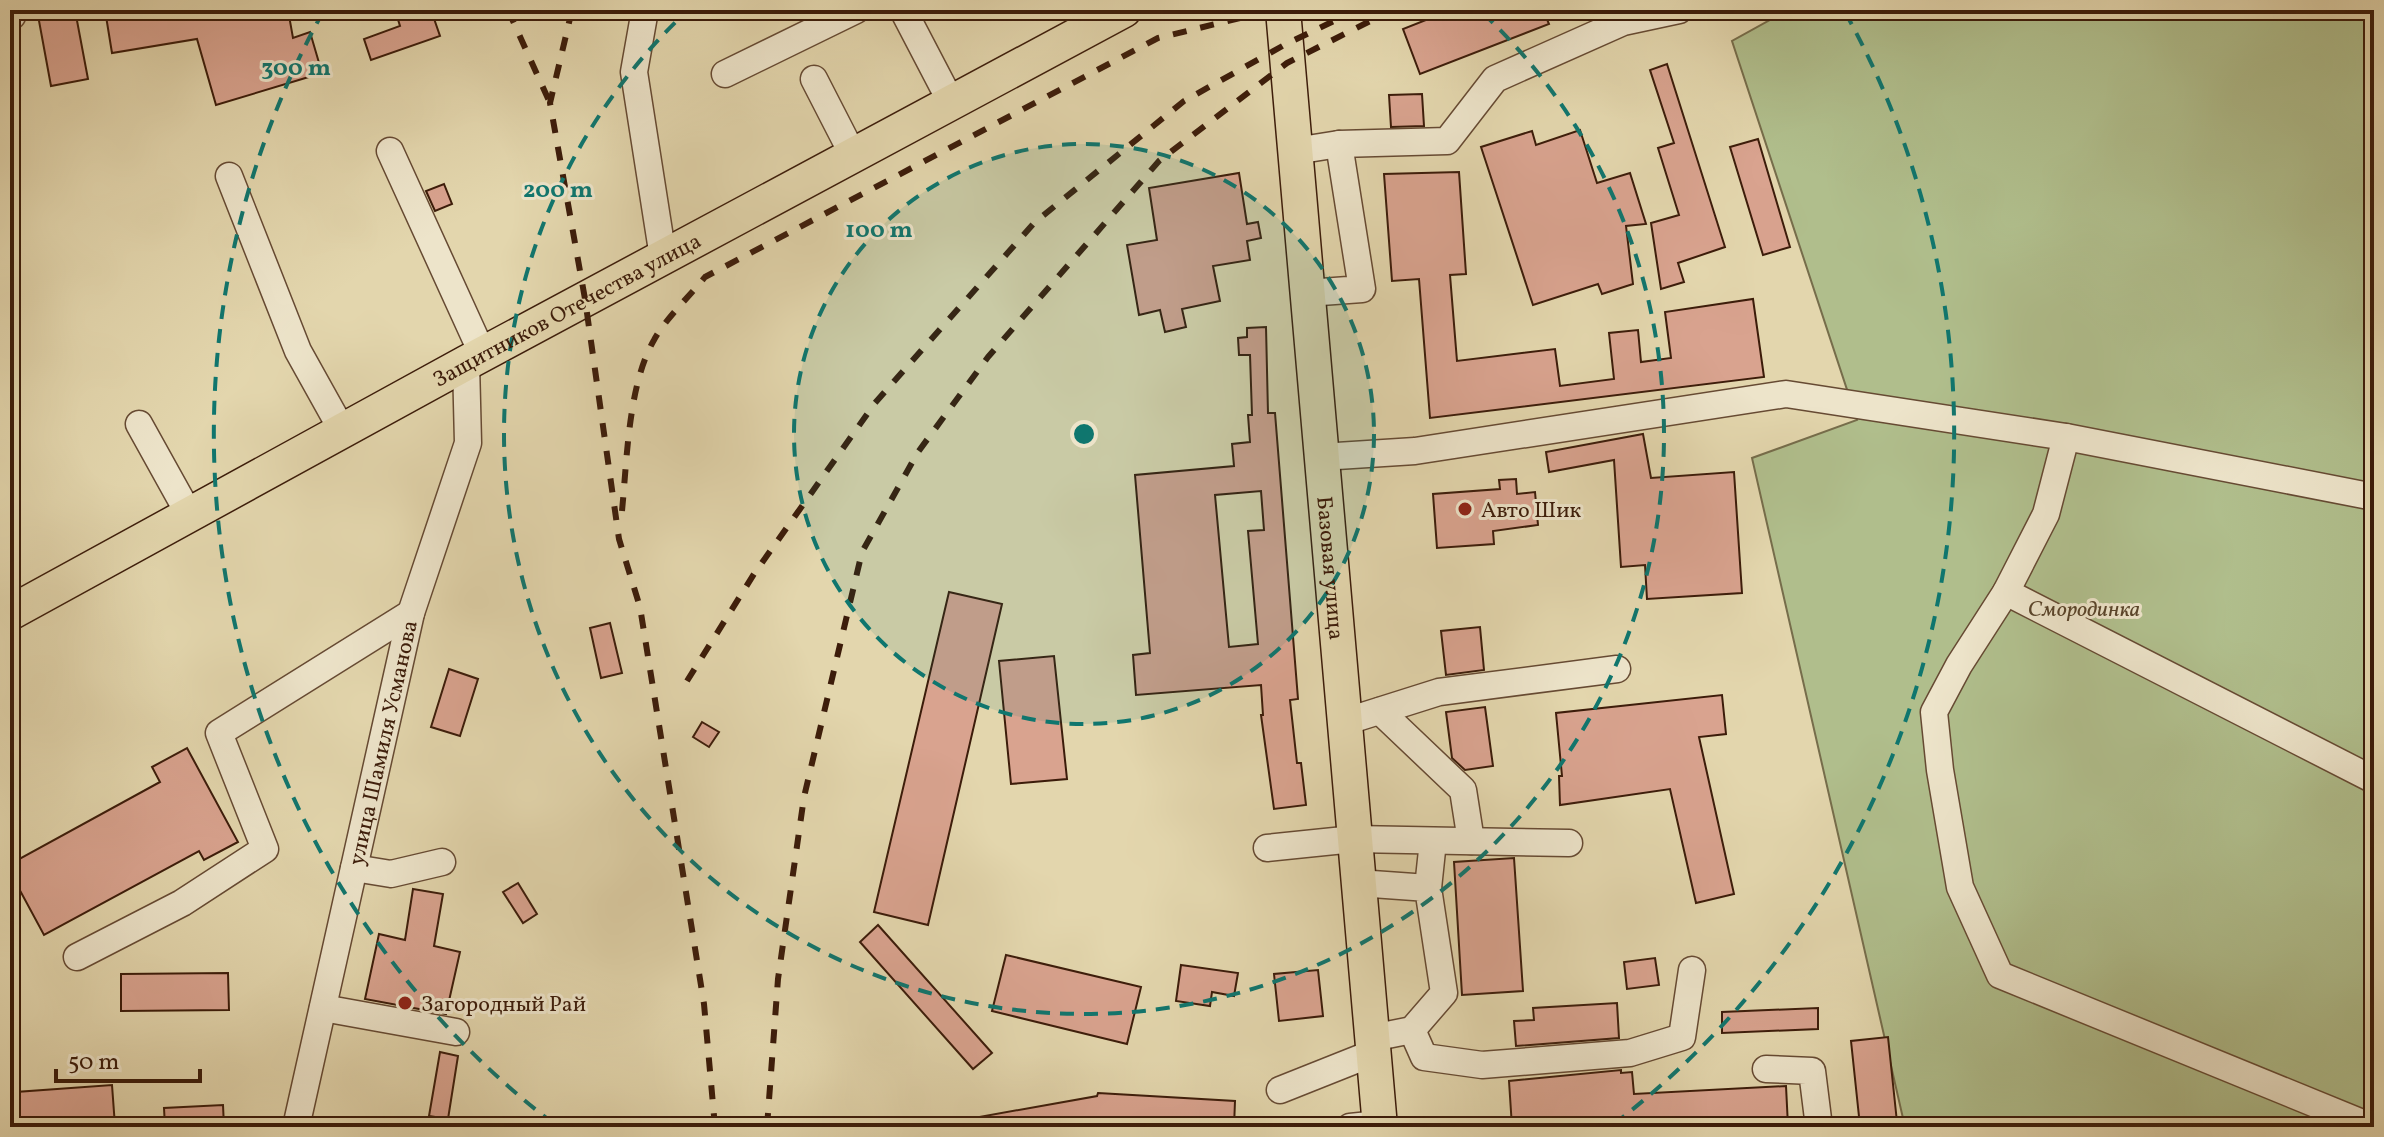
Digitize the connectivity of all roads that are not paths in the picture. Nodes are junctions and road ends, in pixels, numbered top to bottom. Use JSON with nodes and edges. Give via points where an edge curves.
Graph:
{"nodes":[{"id":1,"x":645,"y":10,"type":"edge"},
{"id":2,"x":856,"y":10,"type":"edge"},
{"id":3,"x":903,"y":10,"type":"edge"},
{"id":4,"x":1124,"y":10,"type":"edge"},
{"id":5,"x":1283,"y":10,"type":"edge"},
{"id":6,"x":1679,"y":10,"type":"edge"},
{"id":7,"x":725,"y":74,"type":"dead end"},
{"id":8,"x":814,"y":79,"type":"dead end"},
{"id":9,"x":951,"y":102,"type":"junction"},
{"id":10,"x":1339,"y":144,"type":"junction"},
{"id":11,"x":390,"y":151,"type":"dead end"},
{"id":12,"x":1295,"y":151,"type":"junction"},
{"id":13,"x":853,"y":155,"type":"junction"},
{"id":14,"x":229,"y":176,"type":"dead end"},
{"id":15,"x":663,"y":257,"type":"junction"},
{"id":16,"x":1307,"y":293,"type":"junction"},
{"id":17,"x":475,"y":359,"type":"junction"},
{"id":18,"x":139,"y":424,"type":"dead end"},
{"id":19,"x":342,"y":430,"type":"junction"},
{"id":20,"x":2066,"y":437,"type":"junction"},
{"id":21,"x":1321,"y":457,"type":"junction"},
{"id":22,"x":2374,"y":497,"type":"edge"},
{"id":23,"x":189,"y":514,"type":"junction"},
{"id":24,"x":2006,"y":592,"type":"junction"},
{"id":25,"x":10,"y":613,"type":"edge"},
{"id":26,"x":411,"y":613,"type":"junction"},
{"id":27,"x":1617,"y":669,"type":"dead end"},
{"id":28,"x":1380,"y":711,"type":"junction"},
{"id":29,"x":1344,"y":722,"type":"junction"},
{"id":30,"x":2374,"y":780,"type":"edge"},
{"id":31,"x":1354,"y":839,"type":"junction"},
{"id":32,"x":1433,"y":841,"type":"junction"},
{"id":33,"x":1471,"y":841,"type":"junction"},
{"id":34,"x":1569,"y":843,"type":"dead end"},
{"id":35,"x":1267,"y":848,"type":"dead end"},
{"id":36,"x":442,"y":862,"type":"dead end"},
{"id":37,"x":354,"y":868,"type":"junction"},
{"id":38,"x":1358,"y":883,"type":"junction"},
{"id":39,"x":1428,"y":888,"type":"junction"},
{"id":40,"x":77,"y":957,"type":"dead end"},
{"id":41,"x":1692,"y":970,"type":"dead end"},
{"id":42,"x":323,"y":1008,"type":"junction"},
{"id":43,"x":1412,"y":1030,"type":"junction"},
{"id":44,"x":456,"y":1032,"type":"dead end"},
{"id":45,"x":1372,"y":1046,"type":"junction"},
{"id":46,"x":1766,"y":1069,"type":"dead end"},
{"id":47,"x":1280,"y":1090,"type":"dead end"},
{"id":48,"x":1370,"y":1126,"type":"edge"},
{"id":49,"x":296,"y":1127,"type":"edge"},
{"id":50,"x":1819,"y":1127,"type":"edge"},
{"id":51,"x":2372,"y":1127,"type":"edge"}],
"edges":[{"from":1,"to":15,"type":"street","via":[[634,72]]},
{"from":2,"to":7,"type":"street"},
{"from":3,"to":9,"type":"street"},
{"from":4,"to":9,"type":"main road","name":"Защитников Отечества улица"},
{"from":5,"to":12,"type":"main road","name":"Базовая улица"},
{"from":6,"to":10,"type":"street","via":[[1623,22],[1495,79],[1447,141]]},
{"from":8,"to":13,"type":"street"},
{"from":9,"to":13,"type":"main road","name":"Защитников Отечества улица"},
{"from":10,"to":12,"type":"street"},
{"from":10,"to":16,"type":"street","via":[[1362,289]]},
{"from":11,"to":17,"type":"street"},
{"from":12,"to":16,"type":"main road","name":"Базовая улица"},
{"from":13,"to":15,"type":"main road","name":"Защитников Отечества улица"},
{"from":14,"to":19,"type":"street","via":[[298,351]]},
{"from":15,"to":17,"type":"main road","name":"Защитников Отечества улица"},
{"from":16,"to":21,"type":"main road","name":"Базовая улица"},
{"from":17,"to":19,"type":"main road","name":"Защитников Отечества улица"},
{"from":17,"to":26,"type":"street","name":"улица Шамиля Усманова","via":[[468,443]]},
{"from":18,"to":23,"type":"street"},
{"from":19,"to":23,"type":"main road","name":"Защитников Отечества улица"},
{"from":20,"to":21,"type":"street","via":[[1786,394],[1415,451]]},
{"from":20,"to":22,"type":"street"},
{"from":20,"to":24,"type":"street","via":[[2046,514]]},
{"from":21,"to":29,"type":"main road","name":"Базовая улица"},
{"from":23,"to":25,"type":"main road","name":"Защитников Отечества улица"},
{"from":24,"to":30,"type":"street"},
{"from":24,"to":51,"type":"street","via":[[1934,712],[1960,887],[2000,975]]},
{"from":26,"to":37,"type":"street","name":"улица Шамиля Усманова"},
{"from":26,"to":40,"type":"street","via":[[219,733],[265,849],[182,903]]},
{"from":27,"to":28,"type":"street","via":[[1439,692]]},
{"from":28,"to":29,"type":"street"},
{"from":28,"to":33,"type":"street","via":[[1463,790]]},
{"from":29,"to":31,"type":"main road","name":"Базовая улица"},
{"from":31,"to":32,"type":"street"},
{"from":31,"to":35,"type":"street"},
{"from":31,"to":38,"type":"main road","name":"Базовая улица"},
{"from":32,"to":33,"type":"street"},
{"from":32,"to":39,"type":"street"},
{"from":33,"to":34,"type":"street"},
{"from":36,"to":37,"type":"street","via":[[391,874]]},
{"from":37,"to":42,"type":"street","name":"улица Шамиля Усманова"},
{"from":38,"to":39,"type":"street"},
{"from":38,"to":45,"type":"main road","name":"Базовая улица"},
{"from":39,"to":43,"type":"street","via":[[1444,993]]},
{"from":41,"to":43,"type":"street","via":[[1682,1037],[1630,1053],[1482,1065],[1424,1057]]},
{"from":42,"to":44,"type":"street"},
{"from":42,"to":49,"type":"street","name":"улица Шамиля Усманова"},
{"from":43,"to":45,"type":"street"},
{"from":45,"to":47,"type":"street"},
{"from":45,"to":48,"type":"main road","name":"Базовая улица"},
{"from":46,"to":50,"type":"street","via":[[1812,1071]]}]}
